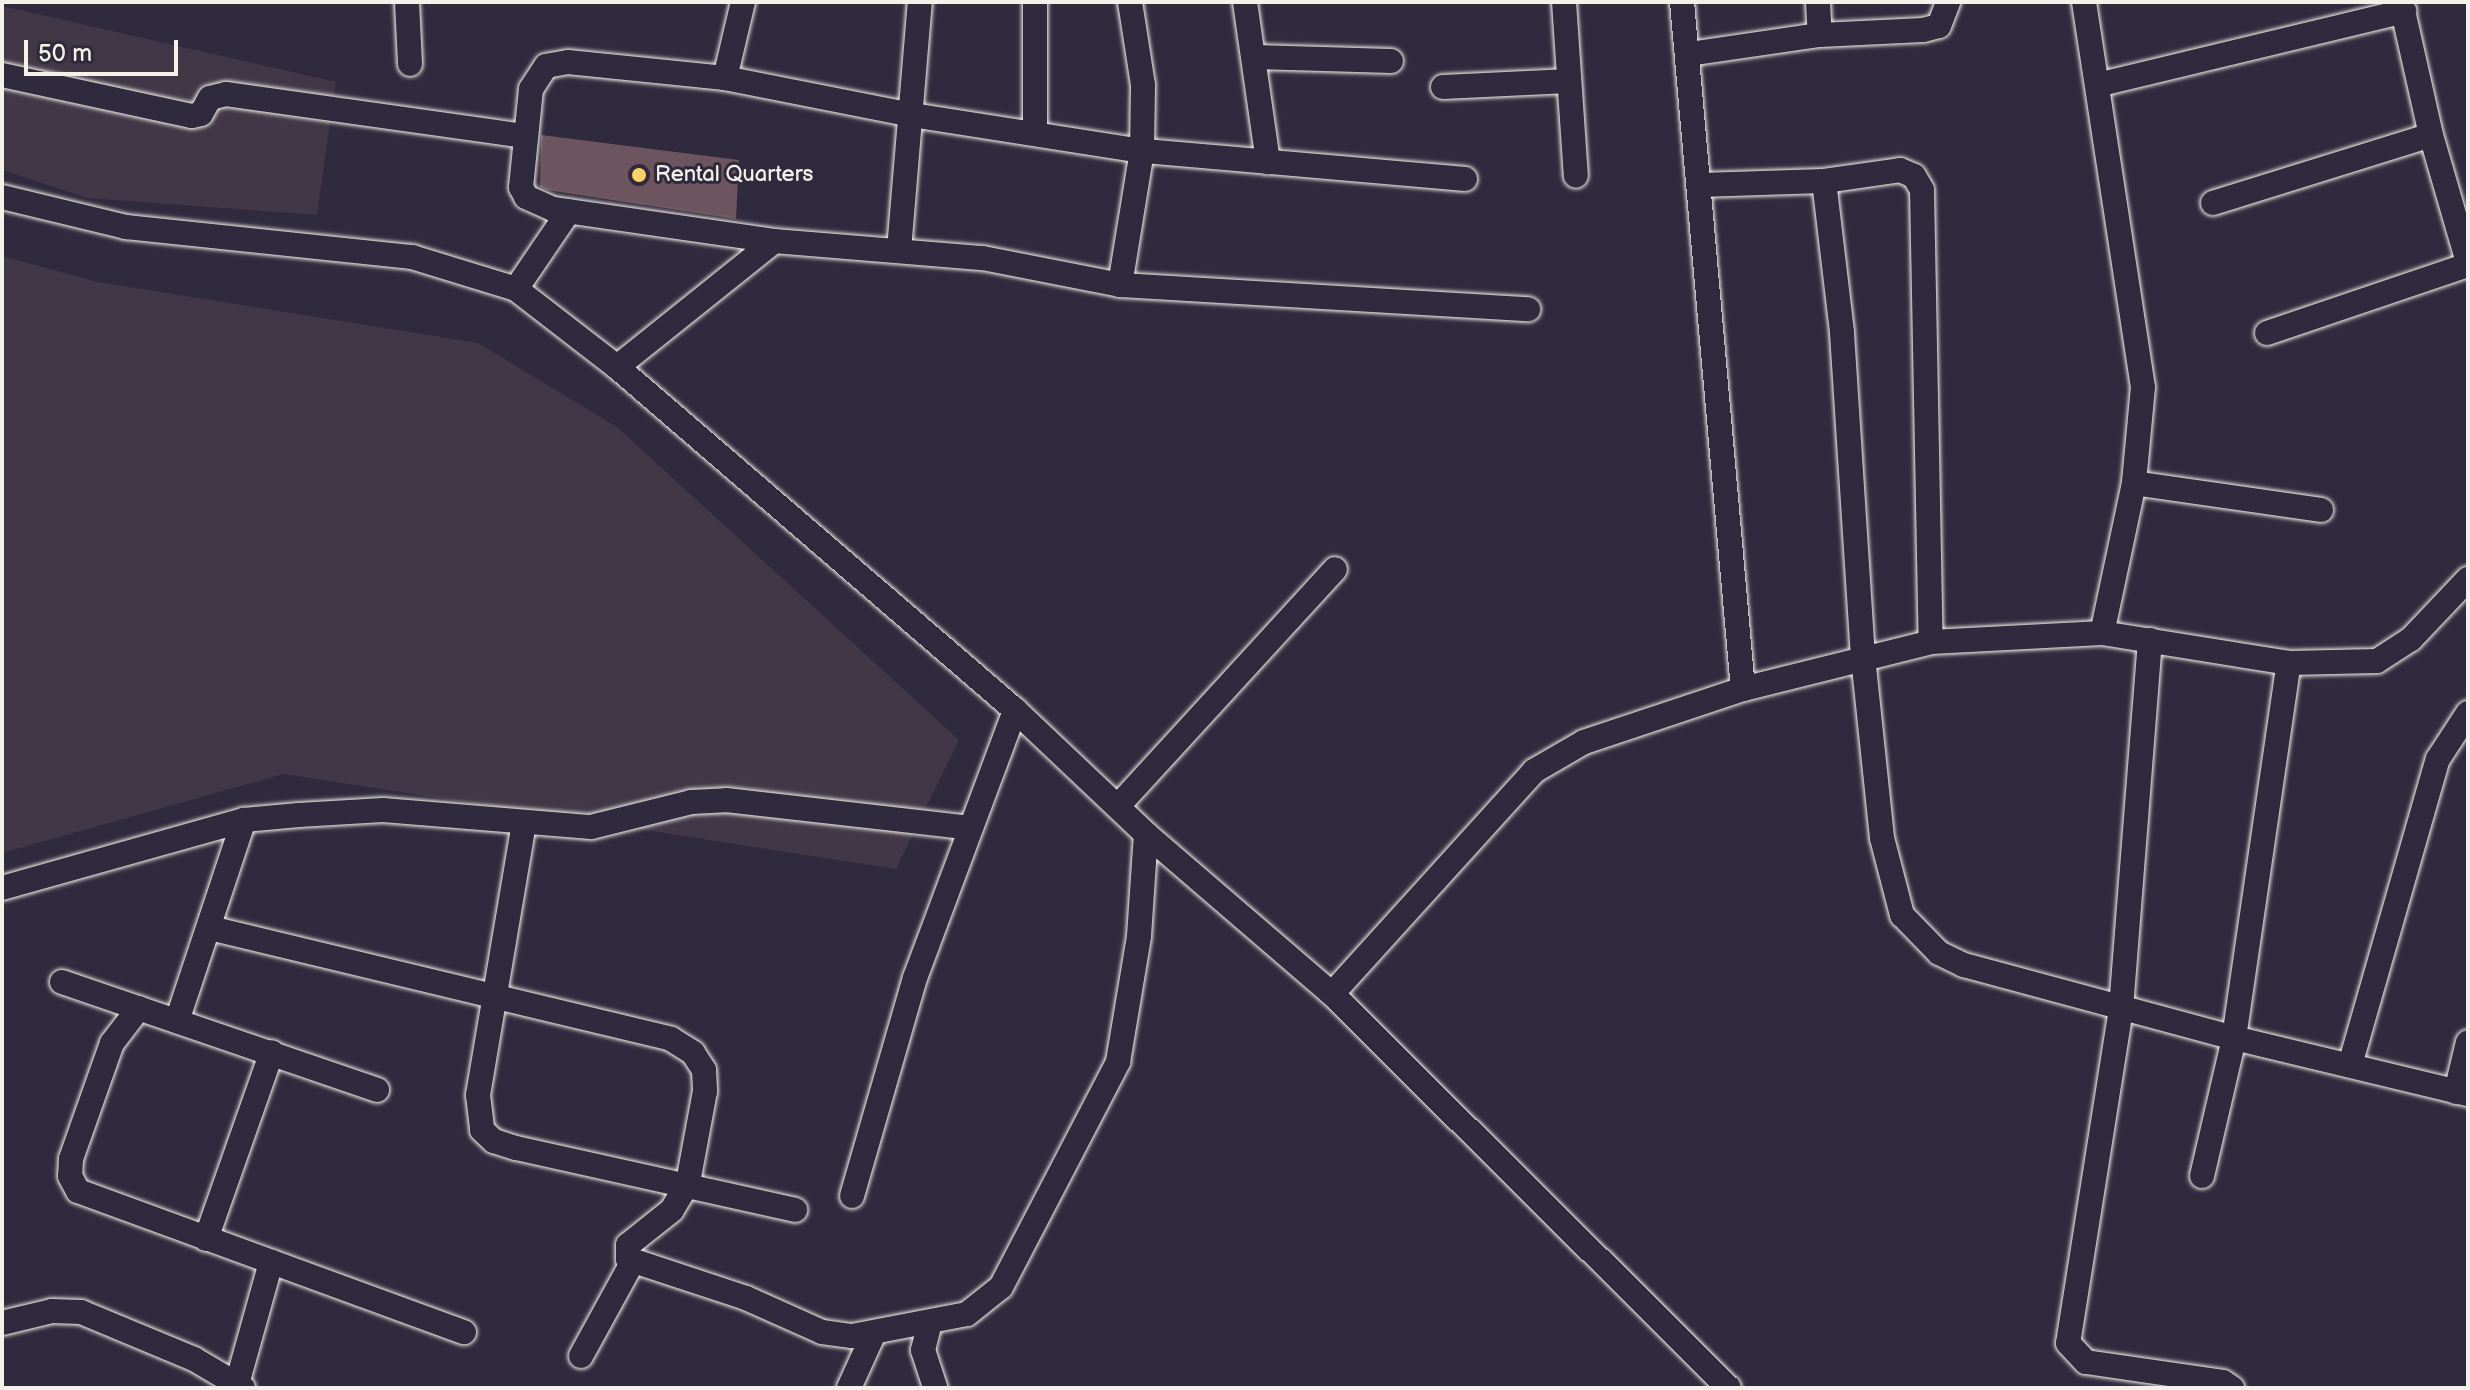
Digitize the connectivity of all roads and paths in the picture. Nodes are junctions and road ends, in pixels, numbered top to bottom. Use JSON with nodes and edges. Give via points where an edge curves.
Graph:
{"nodes":[{"id":1,"x":407,"y":2,"type":"edge"},
{"id":2,"x":743,"y":2,"type":"edge"},
{"id":3,"x":920,"y":2,"type":"edge"},
{"id":4,"x":1035,"y":2,"type":"edge"},
{"id":5,"x":1130,"y":2,"type":"edge"},
{"id":6,"x":1245,"y":2,"type":"edge"},
{"id":7,"x":1564,"y":2,"type":"edge"},
{"id":8,"x":1682,"y":2,"type":"edge"},
{"id":9,"x":1818,"y":2,"type":"edge"},
{"id":10,"x":1948,"y":2,"type":"edge"},
{"id":11,"x":2084,"y":2,"type":"edge"},
{"id":12,"x":2403,"y":7,"type":"edge"},
{"id":13,"x":1820,"y":35,"type":"junction"},
{"id":14,"x":1689,"y":54,"type":"junction"},
{"id":15,"x":1255,"y":57,"type":"junction"},
{"id":16,"x":1391,"y":61,"type":"dead end"},
{"id":17,"x":410,"y":64,"type":"dead end"},
{"id":18,"x":2,"y":75,"type":"edge"},
{"id":19,"x":725,"y":78,"type":"junction"},
{"id":20,"x":1569,"y":81,"type":"junction"},
{"id":21,"x":2101,"y":84,"type":"junction"},
{"id":22,"x":1443,"y":87,"type":"dead end"},
{"id":23,"x":912,"y":115,"type":"junction"},
{"id":24,"x":1035,"y":132,"type":"junction"},
{"id":25,"x":2431,"y":135,"type":"junction"},
{"id":26,"x":525,"y":136,"type":"junction"},
{"id":27,"x":1142,"y":151,"type":"junction"},
{"id":28,"x":1268,"y":162,"type":"junction"},
{"id":29,"x":1576,"y":176,"type":"dead end"},
{"id":30,"x":1465,"y":179,"type":"dead end"},
{"id":31,"x":1824,"y":181,"type":"junction"},
{"id":32,"x":1700,"y":185,"type":"junction"},
{"id":33,"x":2,"y":197,"type":"edge"},
{"id":34,"x":2213,"y":203,"type":"dead end"},
{"id":35,"x":569,"y":211,"type":"junction"},
{"id":36,"x":774,"y":241,"type":"junction"},
{"id":37,"x":899,"y":250,"type":"junction"},
{"id":38,"x":2468,"y":264,"type":"edge"},
{"id":39,"x":1120,"y":285,"type":"junction"},
{"id":40,"x":516,"y":289,"type":"junction"},
{"id":41,"x":1528,"y":309,"type":"dead end"},
{"id":42,"x":2267,"y":333,"type":"dead end"},
{"id":43,"x":617,"y":367,"type":"junction"},
{"id":44,"x":2134,"y":483,"type":"junction"},
{"id":45,"x":2321,"y":510,"type":"dead end"},
{"id":46,"x":1335,"y":569,"type":"dead end"},
{"id":47,"x":2468,"y":579,"type":"edge"},
{"id":48,"x":2102,"y":633,"type":"junction"},
{"id":49,"x":2150,"y":640,"type":"junction"},
{"id":50,"x":1931,"y":642,"type":"junction"},
{"id":51,"x":1863,"y":657,"type":"junction"},
{"id":52,"x":2289,"y":663,"type":"junction"},
{"id":53,"x":1736,"y":692,"type":"junction"},
{"id":54,"x":1015,"y":710,"type":"junction"},
{"id":55,"x":2468,"y":713,"type":"edge"},
{"id":56,"x":1118,"y":806,"type":"junction"},
{"id":57,"x":244,"y":820,"type":"junction"},
{"id":58,"x":524,"y":823,"type":"junction"},
{"id":59,"x":970,"y":828,"type":"junction"},
{"id":60,"x":1146,"y":834,"type":"junction"},
{"id":61,"x":2,"y":888,"type":"edge"},
{"id":62,"x":210,"y":928,"type":"junction"},
{"id":63,"x":62,"y":982,"type":"dead end"},
{"id":64,"x":1332,"y":994,"type":"junction"},
{"id":65,"x":496,"y":997,"type":"junction"},
{"id":66,"x":139,"y":1008,"type":"junction"},
{"id":67,"x":2121,"y":1009,"type":"junction"},
{"id":68,"x":177,"y":1021,"type":"junction"},
{"id":69,"x":2234,"y":1038,"type":"junction"},
{"id":70,"x":2468,"y":1042,"type":"edge"},
{"id":71,"x":272,"y":1052,"type":"junction"},
{"id":72,"x":2350,"y":1065,"type":"junction"},
{"id":73,"x":377,"y":1090,"type":"dead end"},
{"id":74,"x":2462,"y":1093,"type":"edge"},
{"id":75,"x":2202,"y":1176,"type":"dead end"},
{"id":76,"x":688,"y":1183,"type":"junction"},
{"id":77,"x":852,"y":1196,"type":"dead end"},
{"id":78,"x":795,"y":1210,"type":"dead end"},
{"id":79,"x":206,"y":1239,"type":"junction"},
{"id":80,"x":271,"y":1262,"type":"junction"},
{"id":81,"x":632,"y":1263,"type":"junction"},
{"id":82,"x":930,"y":1322,"type":"junction"},
{"id":83,"x":2,"y":1323,"type":"edge"},
{"id":84,"x":464,"y":1332,"type":"dead end"},
{"id":85,"x":874,"y":1333,"type":"junction"},
{"id":86,"x":581,"y":1356,"type":"dead end"},
{"id":87,"x":240,"y":1386,"type":"edge"},
{"id":88,"x":849,"y":1388,"type":"edge"},
{"id":89,"x":935,"y":1388,"type":"edge"},
{"id":90,"x":1729,"y":1388,"type":"edge"},
{"id":91,"x":2232,"y":1388,"type":"edge"}],
"edges":[{"from":1,"to":17,"type":"street"},
{"from":2,"to":19,"type":"street"},
{"from":3,"to":23,"type":"street"},
{"from":4,"to":24,"type":"street"},
{"from":5,"to":27,"type":"street","via":[[1143,85]]},
{"from":6,"to":15,"type":"street"},
{"from":7,"to":20,"type":"street"},
{"from":8,"to":14,"type":"street"},
{"from":9,"to":13,"type":"street"},
{"from":10,"to":13,"type":"street","via":[[1939,26]]},
{"from":11,"to":21,"type":"street"},
{"from":12,"to":21,"type":"street"},
{"from":12,"to":25,"type":"street"},
{"from":13,"to":14,"type":"street"},
{"from":14,"to":32,"type":"street"},
{"from":15,"to":16,"type":"street"},
{"from":15,"to":28,"type":"street"},
{"from":18,"to":26,"type":"street","via":[[192,116],[201,114],[210,98],[226,94]]},
{"from":19,"to":23,"type":"street"},
{"from":19,"to":26,"type":"street","via":[[555,63],[540,73],[531,89]]},
{"from":20,"to":22,"type":"street"},
{"from":20,"to":29,"type":"street"},
{"from":21,"to":44,"type":"street","via":[[2143,387]]},
{"from":23,"to":24,"type":"street"},
{"from":23,"to":37,"type":"street"},
{"from":24,"to":27,"type":"street"},
{"from":25,"to":34,"type":"street"},
{"from":25,"to":38,"type":"street"},
{"from":26,"to":35,"type":"street","via":[[521,187],[526,197]]},
{"from":27,"to":28,"type":"street"},
{"from":27,"to":39,"type":"street"},
{"from":28,"to":30,"type":"street"},
{"from":31,"to":32,"type":"street"},
{"from":31,"to":50,"type":"street","via":[[1900,170],[1914,176],[1922,190]]},
{"from":31,"to":51,"type":"street","via":[[1842,333]]},
{"from":32,"to":53,"type":"street"},
{"from":33,"to":40,"type":"street","via":[[126,227],[412,257]]},
{"from":35,"to":36,"type":"street"},
{"from":35,"to":40,"type":"street"},
{"from":36,"to":37,"type":"street"},
{"from":36,"to":43,"type":"street"},
{"from":37,"to":39,"type":"street","via":[[983,258]]},
{"from":38,"to":42,"type":"street"},
{"from":39,"to":41,"type":"street"},
{"from":40,"to":43,"type":"street"},
{"from":43,"to":54,"type":"street"},
{"from":44,"to":45,"type":"street"},
{"from":44,"to":48,"type":"street"},
{"from":46,"to":56,"type":"street"},
{"from":47,"to":52,"type":"street","via":[[2411,639],[2377,661]]},
{"from":48,"to":49,"type":"street"},
{"from":48,"to":50,"type":"street"},
{"from":49,"to":52,"type":"street"},
{"from":49,"to":67,"type":"street"},
{"from":50,"to":51,"type":"street"},
{"from":51,"to":53,"type":"street"},
{"from":51,"to":67,"type":"street","via":[[1882,838],[1902,915],[1939,953],[1964,965]]},
{"from":52,"to":69,"type":"street"},
{"from":53,"to":64,"type":"street","via":[[1584,742],[1534,771]]},
{"from":54,"to":56,"type":"street"},
{"from":54,"to":59,"type":"street"},
{"from":55,"to":72,"type":"street","via":[[2438,759]]},
{"from":56,"to":60,"type":"street"},
{"from":57,"to":58,"type":"street","via":[[383,810]]},
{"from":57,"to":61,"type":"street"},
{"from":57,"to":62,"type":"street"},
{"from":58,"to":59,"type":"street","via":[[604,825],[691,802],[726,800]]},
{"from":58,"to":65,"type":"street"},
{"from":59,"to":77,"type":"street","via":[[915,978]]},
{"from":60,"to":64,"type":"street"},
{"from":60,"to":82,"type":"street","via":[[1139,936],[1118,1062],[1001,1287],[967,1314]]},
{"from":62,"to":65,"type":"street"},
{"from":62,"to":68,"type":"street"},
{"from":63,"to":66,"type":"street"},
{"from":64,"to":90,"type":"street"},
{"from":65,"to":76,"type":"street","via":[[671,1039],[693,1053],[704,1070],[705,1091]]},
{"from":65,"to":76,"type":"street","via":[[478,1095],[482,1130],[494,1141],[516,1148]]},
{"from":66,"to":68,"type":"street"},
{"from":66,"to":79,"type":"street","via":[[112,1043],[70,1176],[78,1191],[94,1199]]},
{"from":67,"to":69,"type":"street"},
{"from":67,"to":91,"type":"street","via":[[2069,1328],[2074,1353],[2104,1366],[2152,1370]]},
{"from":68,"to":71,"type":"street"},
{"from":69,"to":72,"type":"street"},
{"from":69,"to":75,"type":"street"},
{"from":70,"to":74,"type":"street"},
{"from":71,"to":73,"type":"street"},
{"from":71,"to":79,"type":"street"},
{"from":72,"to":74,"type":"street"},
{"from":76,"to":78,"type":"street"},
{"from":76,"to":81,"type":"street","via":[[672,1210],[628,1245]]},
{"from":79,"to":80,"type":"street"},
{"from":80,"to":84,"type":"street"},
{"from":80,"to":87,"type":"street"},
{"from":81,"to":85,"type":"street","via":[[746,1298],[822,1332]]},
{"from":81,"to":86,"type":"street"},
{"from":82,"to":85,"type":"street"},
{"from":82,"to":89,"type":"street","via":[[923,1350]]},
{"from":83,"to":87,"type":"street","via":[[52,1311],[81,1312],[112,1321]]},
{"from":85,"to":88,"type":"street"}]}
